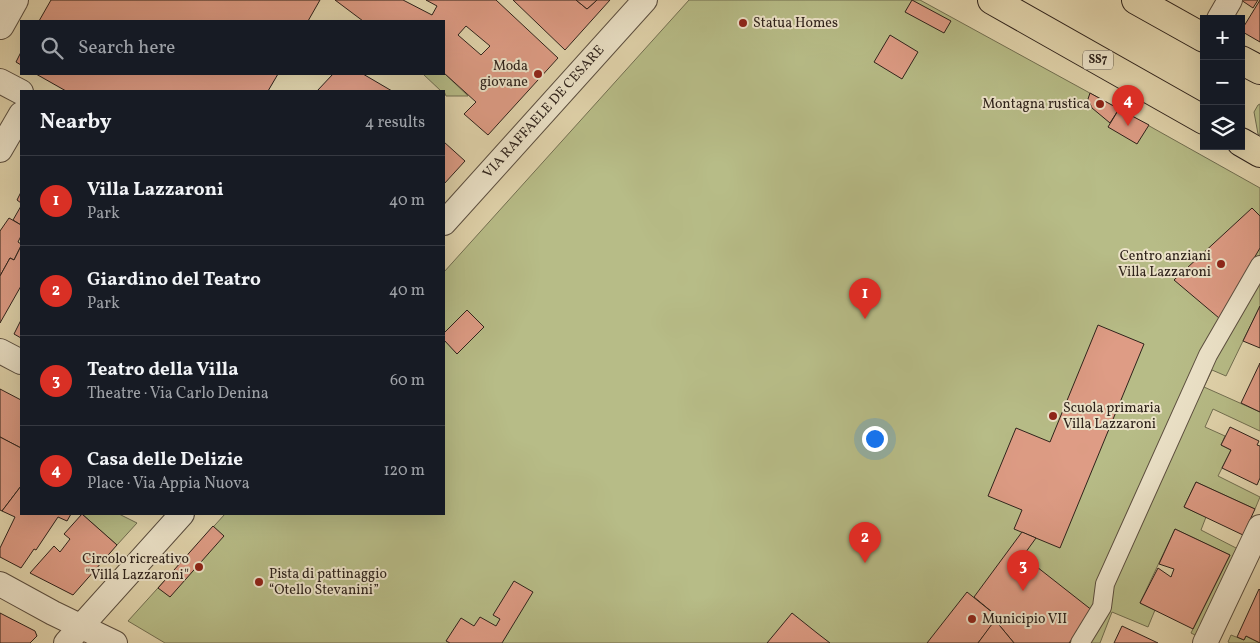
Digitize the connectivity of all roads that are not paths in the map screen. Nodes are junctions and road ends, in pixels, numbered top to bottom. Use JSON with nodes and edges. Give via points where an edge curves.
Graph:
{"nodes":[{"id":1,"x":14,"y":0,"type":"edge"},
{"id":2,"x":645,"y":0,"type":"edge"},
{"id":3,"x":992,"y":0,"type":"edge"},
{"id":4,"x":1136,"y":0,"type":"edge"},
{"id":5,"x":1230,"y":0,"type":"edge"},
{"id":6,"x":1221,"y":15,"type":"edge"},
{"id":7,"x":0,"y":25,"type":"edge"},
{"id":8,"x":1200,"y":36,"type":"edge"},
{"id":9,"x":1245,"y":62,"type":"edge"},
{"id":10,"x":1260,"y":70,"type":"edge"},
{"id":11,"x":0,"y":80,"type":"edge"},
{"id":12,"x":20,"y":91,"type":"edge"},
{"id":13,"x":20,"y":116,"type":"edge"},
{"id":14,"x":1200,"y":118,"type":"edge"},
{"id":15,"x":1245,"y":144,"type":"edge"},
{"id":16,"x":0,"y":150,"type":"edge"},
{"id":17,"x":1260,"y":153,"type":"edge"},
{"id":18,"x":445,"y":222,"type":"edge"},
{"id":19,"x":1260,"y":265,"type":"edge"},
{"id":20,"x":0,"y":351,"type":"edge"},
{"id":21,"x":20,"y":361,"type":"edge"},
{"id":22,"x":181,"y":515,"type":"edge"},
{"id":23,"x":1260,"y":527,"type":"edge"},
{"id":24,"x":0,"y":584,"type":"edge"},
{"id":25,"x":82,"y":626,"type":"junction"},
{"id":26,"x":66,"y":643,"type":"edge"},
{"id":27,"x":115,"y":643,"type":"edge"},
{"id":28,"x":1080,"y":643,"type":"edge"},
{"id":29,"x":1205,"y":643,"type":"edge"}],
"edges":[{"from":1,"to":7,"type":"street"},
{"from":2,"to":18,"type":"street","name":"VIA RAFFAELE DE CESARE"},
{"from":3,"to":14,"type":"main road","number":"SS7"},
{"from":4,"to":8,"type":"main road"},
{"from":5,"to":6,"type":"street"},
{"from":9,"to":10,"type":"main road"},
{"from":11,"to":12,"type":"street"},
{"from":13,"to":16,"type":"street"},
{"from":15,"to":17,"type":"main road"},
{"from":19,"to":28,"type":"street","via":[[1208,355],[1105,584],[1102,608]]},
{"from":20,"to":21,"type":"street"},
{"from":22,"to":25,"type":"street"},
{"from":23,"to":29,"type":"street"},
{"from":24,"to":25,"type":"street"},
{"from":25,"to":26,"type":"street"},
{"from":25,"to":27,"type":"street"}]}
